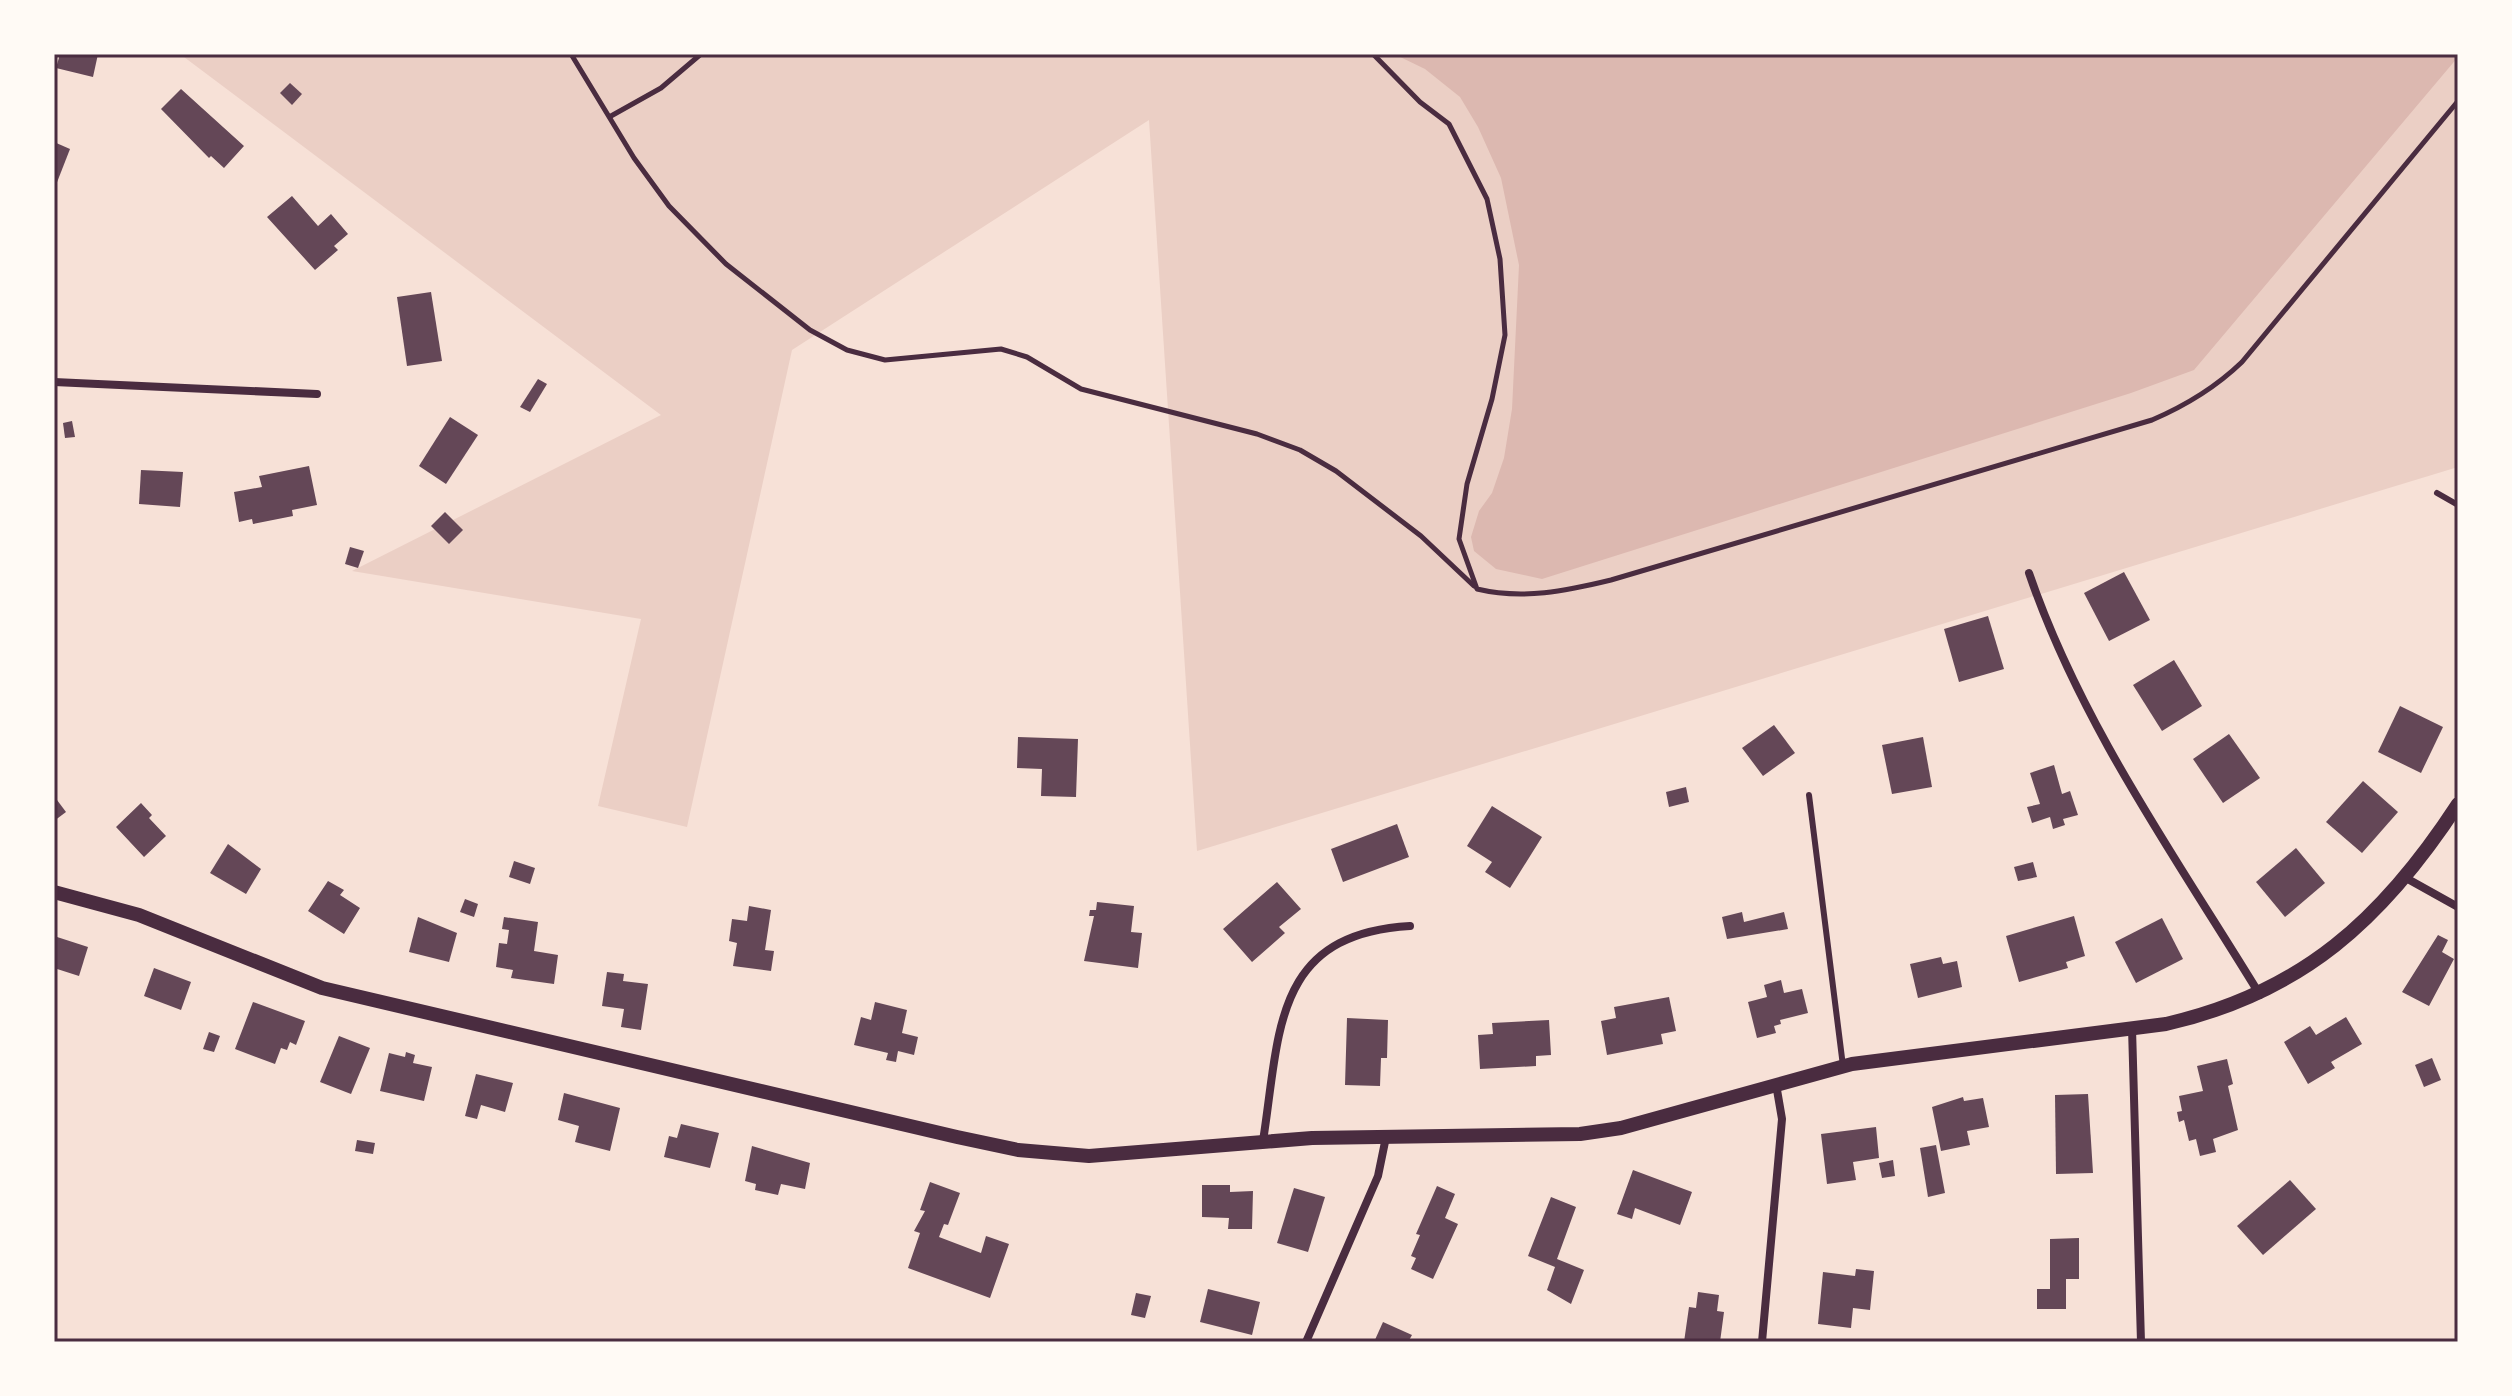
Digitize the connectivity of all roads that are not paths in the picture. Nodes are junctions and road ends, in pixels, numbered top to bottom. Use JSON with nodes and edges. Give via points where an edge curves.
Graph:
{"nodes":[{"id":1,"x":54,"y":382,"type":"edge"},
{"id":2,"x":317,"y":394,"type":"dead end"},
{"id":3,"x":2437,"y":493,"type":"dead end"},
{"id":4,"x":2458,"y":505,"type":"edge"},
{"id":5,"x":2029,"y":573,"type":"dead end"},
{"id":6,"x":1809,"y":795,"type":"dead end"},
{"id":7,"x":2458,"y":804,"type":"edge"},
{"id":8,"x":2406,"y":878,"type":"junction"},
{"id":9,"x":54,"y":892,"type":"edge"},
{"id":10,"x":2458,"y":907,"type":"edge"},
{"id":11,"x":1410,"y":926,"type":"dead end"},
{"id":12,"x":2260,"y":995,"type":"junction"},
{"id":13,"x":2132,"y":1028,"type":"junction"},
{"id":14,"x":1843,"y":1066,"type":"junction"},
{"id":15,"x":1775,"y":1084,"type":"junction"},
{"id":16,"x":1386,"y":1136,"type":"junction"},
{"id":17,"x":1263,"y":1141,"type":"junction"},
{"id":18,"x":1306,"y":1342,"type":"edge"},
{"id":19,"x":1762,"y":1342,"type":"edge"},
{"id":20,"x":2141,"y":1342,"type":"edge"}],
"edges":[{"from":1,"to":2,"type":"street"},
{"from":3,"to":4,"type":"lane"},
{"from":5,"to":12,"type":"street","via":[[2052,635],[2104,739]]},
{"from":6,"to":14,"type":"lane"},
{"from":7,"to":8,"type":"street"},
{"from":8,"to":10,"type":"street"},
{"from":8,"to":12,"type":"street","via":[[2330,949]]},
{"from":9,"to":17,"type":"street","via":[[139,915],[322,988],[988,1144],[1089,1156]]},
{"from":11,"to":17,"type":"street","via":[[1345,939],[1298,979],[1284,1011]]},
{"from":12,"to":13,"type":"street","via":[[2212,1013]]},
{"from":13,"to":14,"type":"street"},
{"from":13,"to":20,"type":"street"},
{"from":14,"to":15,"type":"street"},
{"from":15,"to":16,"type":"street","via":[[1600,1132]]},
{"from":15,"to":19,"type":"street","via":[[1782,1119]]},
{"from":16,"to":17,"type":"street"},
{"from":16,"to":18,"type":"street","via":[[1378,1176]]}]}
